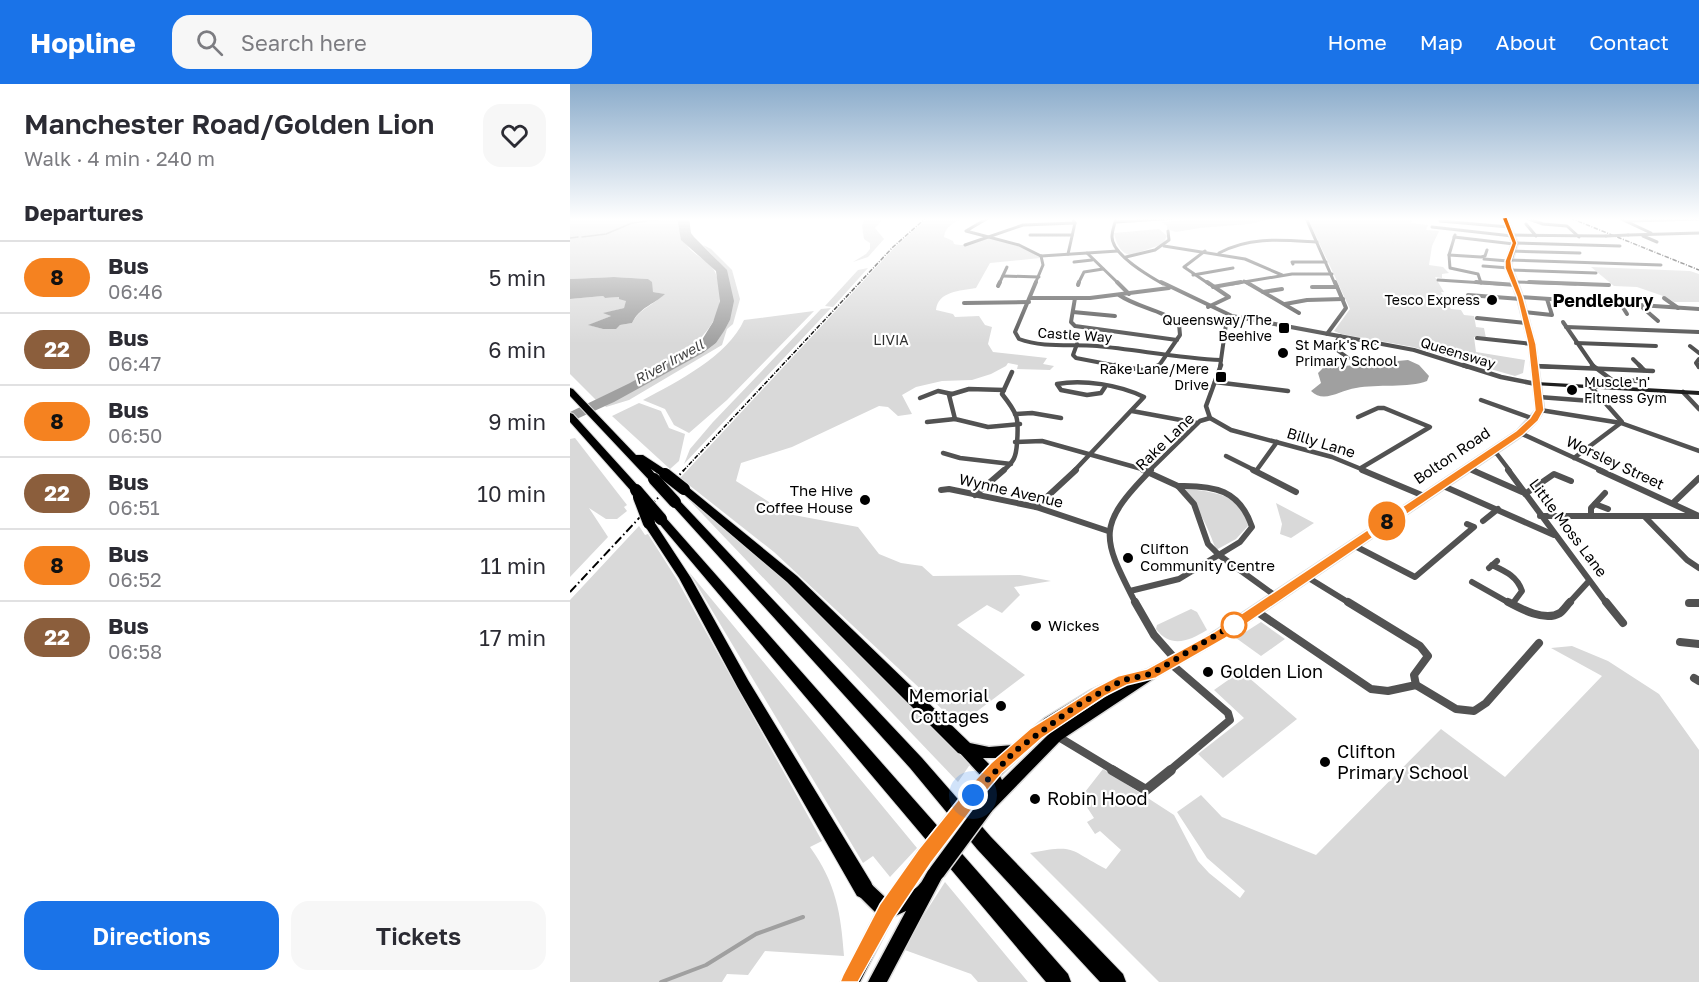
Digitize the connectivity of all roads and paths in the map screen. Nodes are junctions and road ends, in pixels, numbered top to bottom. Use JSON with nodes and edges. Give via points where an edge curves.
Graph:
{"nodes":[{"id":1,"x":1042,"y":260,"type":"edge"},
{"id":2,"x":1092,"y":260,"type":"joint"},
{"id":3,"x":1130,"y":260,"type":"edge"},
{"id":4,"x":1193,"y":260,"type":"edge"},
{"id":5,"x":1247,"y":260,"type":"edge"},
{"id":6,"x":1449,"y":260,"type":"edge"},
{"id":7,"x":1488,"y":260,"type":"edge"},
{"id":8,"x":1509,"y":260,"type":"edge"},
{"id":9,"x":1074,"y":262,"type":"dead end"},
{"id":10,"x":1326,"y":262,"type":"joint"},
{"id":11,"x":1293,"y":264,"type":"dead end"},
{"id":12,"x":1508,"y":265,"type":"junction"},
{"id":13,"x":1661,"y":265,"type":"dead end"},
{"id":14,"x":1483,"y":266,"type":"dead end"},
{"id":15,"x":1007,"y":267,"type":"dead end"},
{"id":16,"x":1233,"y":268,"type":"dead end"},
{"id":17,"x":1103,"y":269,"type":"junction"},
{"id":18,"x":1596,"y":273,"type":"dead end"},
{"id":19,"x":1193,"y":274,"type":"junction"},
{"id":20,"x":1332,"y":274,"type":"junction"},
{"id":21,"x":1282,"y":275,"type":"junction"},
{"id":22,"x":1003,"y":276,"type":"junction"},
{"id":23,"x":1039,"y":277,"type":"junction"},
{"id":24,"x":1438,"y":280,"type":"dead end"},
{"id":25,"x":1244,"y":281,"type":"junction"},
{"id":26,"x":1481,"y":283,"type":"junction"},
{"id":27,"x":1516,"y":284,"type":"junction"},
{"id":28,"x":1078,"y":285,"type":"dead end"},
{"id":29,"x":1609,"y":285,"type":"dead end"},
{"id":30,"x":998,"y":286,"type":"dead end"},
{"id":31,"x":1213,"y":287,"type":"junction"},
{"id":32,"x":1312,"y":287,"type":"dead end"},
{"id":33,"x":1337,"y":287,"type":"junction"},
{"id":34,"x":1169,"y":288,"type":"junction"},
{"id":35,"x":1282,"y":289,"type":"dead end"},
{"id":36,"x":1263,"y":292,"type":"junction"},
{"id":37,"x":1129,"y":294,"type":"junction"},
{"id":38,"x":1119,"y":295,"type":"junction"},
{"id":39,"x":1468,"y":295,"type":"dead end"},
{"id":40,"x":1075,"y":298,"type":"junction"},
{"id":41,"x":1520,"y":298,"type":"junction"},
{"id":42,"x":1664,"y":298,"type":"dead end"},
{"id":43,"x":1343,"y":299,"type":"junction"},
{"id":44,"x":1547,"y":299,"type":"junction"},
{"id":45,"x":1030,"y":300,"type":"junction"},
{"id":46,"x":964,"y":303,"type":"dead end"},
{"id":47,"x":1284,"y":304,"type":"junction"},
{"id":48,"x":1622,"y":306,"type":"junction"},
{"id":49,"x":1207,"y":307,"type":"junction"},
{"id":50,"x":1643,"y":308,"type":"junction"},
{"id":51,"x":1679,"y":309,"type":"junction"},
{"id":52,"x":1699,"y":309,"type":"edge"},
{"id":53,"x":1073,"y":312,"type":"junction"},
{"id":54,"x":1524,"y":312,"type":"junction"},
{"id":55,"x":1299,"y":313,"type":"dead end"},
{"id":56,"x":1627,"y":314,"type":"dead end"},
{"id":57,"x":1115,"y":316,"type":"dead end"},
{"id":58,"x":1232,"y":316,"type":"junction"},
{"id":59,"x":1477,"y":318,"type":"dead end"},
{"id":60,"x":1658,"y":321,"type":"dead end"},
{"id":61,"x":1526,"y":323,"type":"junction"},
{"id":62,"x":1699,"y":332,"type":"edge"},
{"id":63,"x":1327,"y":334,"type":"junction"},
{"id":64,"x":1340,"y":336,"type":"junction"},
{"id":65,"x":1477,"y":338,"type":"dead end"},
{"id":66,"x":1178,"y":340,"type":"junction"},
{"id":67,"x":1576,"y":342,"type":"junction"},
{"id":68,"x":1077,"y":344,"type":"junction"},
{"id":69,"x":1532,"y":344,"type":"junction"},
{"id":70,"x":1656,"y":346,"type":"dead end"},
{"id":71,"x":1690,"y":346,"type":"dead end"},
{"id":72,"x":1699,"y":353,"type":"edge"},
{"id":73,"x":1166,"y":356,"type":"junction"},
{"id":74,"x":1348,"y":358,"type":"dead end"},
{"id":75,"x":1632,"y":359,"type":"dead end"},
{"id":76,"x":1699,"y":359,"type":"edge"},
{"id":77,"x":1221,"y":360,"type":"junction"},
{"id":78,"x":1535,"y":366,"type":"junction"},
{"id":79,"x":1699,"y":367,"type":"edge"},
{"id":80,"x":1597,"y":370,"type":"junction"},
{"id":81,"x":1644,"y":370,"type":"junction"},
{"id":82,"x":1653,"y":371,"type":"dead end"},
{"id":83,"x":1012,"y":372,"type":"dead end"},
{"id":84,"x":1640,"y":381,"type":"dead end"},
{"id":85,"x":1215,"y":382,"type":"junction"},
{"id":86,"x":1536,"y":384,"type":"junction"},
{"id":87,"x":1105,"y":387,"type":"junction"},
{"id":88,"x":1592,"y":388,"type":"junction"},
{"id":89,"x":1004,"y":390,"type":"junction"},
{"id":90,"x":570,"y":391,"type":"edge"},
{"id":91,"x":1288,"y":391,"type":"dead end"},
{"id":92,"x":1683,"y":392,"type":"junction"},
{"id":93,"x":1699,"y":393,"type":"edge"},
{"id":94,"x":952,"y":394,"type":"junction"},
{"id":95,"x":1539,"y":397,"type":"junction"},
{"id":96,"x":920,"y":398,"type":"dead end"},
{"id":97,"x":1481,"y":400,"type":"dead end"},
{"id":98,"x":1604,"y":402,"type":"junction"},
{"id":99,"x":1699,"y":409,"type":"edge"},
{"id":100,"x":1540,"y":410,"type":"junction"},
{"id":101,"x":1132,"y":411,"type":"junction"},
{"id":102,"x":1015,"y":414,"type":"junction"},
{"id":103,"x":570,"y":416,"type":"edge"},
{"id":104,"x":1358,"y":417,"type":"dead end"},
{"id":105,"x":1061,"y":418,"type":"dead end"},
{"id":106,"x":1210,"y":418,"type":"junction"},
{"id":107,"x":955,"y":419,"type":"junction"},
{"id":108,"x":1534,"y":419,"type":"junction"},
{"id":109,"x":927,"y":422,"type":"dead end"},
{"id":110,"x":1197,"y":423,"type":"junction"},
{"id":111,"x":1621,"y":423,"type":"junction"},
{"id":112,"x":1020,"y":424,"type":"junction"},
{"id":113,"x":1520,"y":433,"type":"junction"},
{"id":114,"x":1015,"y":442,"type":"junction"},
{"id":115,"x":1277,"y":442,"type":"junction"},
{"id":116,"x":628,"y":450,"type":"junction"},
{"id":117,"x":1490,"y":451,"type":"junction"},
{"id":118,"x":1699,"y":451,"type":"edge"},
{"id":119,"x":943,"y":453,"type":"dead end"},
{"id":120,"x":1091,"y":456,"type":"junction"},
{"id":121,"x":1226,"y":456,"type":"dead end"},
{"id":122,"x":1574,"y":458,"type":"junction"},
{"id":123,"x":1011,"y":464,"type":"junction"},
{"id":124,"x":1360,"y":468,"type":"junction"},
{"id":125,"x":1466,"y":468,"type":"junction"},
{"id":126,"x":1256,"y":471,"type":"junction"},
{"id":127,"x":1151,"y":472,"type":"junction"},
{"id":128,"x":1699,"y":478,"type":"edge"},
{"id":129,"x":1571,"y":481,"type":"dead end"},
{"id":130,"x":1441,"y":484,"type":"junction"},
{"id":131,"x":1178,"y":486,"type":"junction"},
{"id":132,"x":941,"y":490,"type":"dead end"},
{"id":133,"x":1296,"y":492,"type":"dead end"},
{"id":134,"x":1605,"y":493,"type":"dead end"},
{"id":135,"x":1526,"y":494,"type":"junction"},
{"id":136,"x":975,"y":495,"type":"junction"},
{"id":137,"x":1424,"y":495,"type":"junction"},
{"id":138,"x":680,"y":496,"type":"junction"},
{"id":139,"x":1673,"y":503,"type":"junction"},
{"id":140,"x":1595,"y":504,"type":"junction"},
{"id":141,"x":1036,"y":507,"type":"junction"},
{"id":142,"x":1498,"y":509,"type":"junction"},
{"id":143,"x":1608,"y":509,"type":"dead end"},
{"id":144,"x":1540,"y":516,"type":"junction"},
{"id":145,"x":1591,"y":516,"type":"junction"},
{"id":146,"x":1645,"y":516,"type":"junction"},
{"id":147,"x":1699,"y":516,"type":"edge"},
{"id":148,"x":655,"y":521,"type":"junction"},
{"id":149,"x":1483,"y":521,"type":"dead end"},
{"id":150,"x":1467,"y":524,"type":"dead end"},
{"id":151,"x":1108,"y":531,"type":"junction"},
{"id":152,"x":1557,"y":536,"type":"junction"},
{"id":153,"x":1353,"y":545,"type":"junction"},
{"id":154,"x":1219,"y":555,"type":"junction"},
{"id":155,"x":1492,"y":565,"type":"dead end"},
{"id":156,"x":1699,"y":568,"type":"edge"},
{"id":157,"x":1307,"y":577,"type":"junction"},
{"id":158,"x":1589,"y":582,"type":"junction"},
{"id":159,"x":1473,"y":585,"type":"dead end"},
{"id":160,"x":1130,"y":591,"type":"junction"},
{"id":161,"x":1277,"y":597,"type":"junction"},
{"id":162,"x":1513,"y":603,"type":"junction"},
{"id":163,"x":1689,"y":603,"type":"dead end"},
{"id":164,"x":1699,"y":603,"type":"edge"},
{"id":165,"x":1256,"y":611,"type":"junction"},
{"id":166,"x":1623,"y":623,"type":"dead end"},
{"id":167,"x":1695,"y":641,"type":"edge"},
{"id":168,"x":1680,"y":642,"type":"dead end"},
{"id":169,"x":1539,"y":643,"type":"dead end"},
{"id":170,"x":1173,"y":662,"type":"junction"},
{"id":171,"x":1151,"y":674,"type":"junction"},
{"id":172,"x":1416,"y":685,"type":"junction"},
{"id":173,"x":1056,"y":736,"type":"junction"},
{"id":174,"x":964,"y":748,"type":"junction"},
{"id":175,"x":1015,"y":751,"type":"junction"},
{"id":176,"x":991,"y":775,"type":"junction"},
{"id":177,"x":989,"y":802,"type":"junction"},
{"id":178,"x":864,"y":889,"type":"joint"},
{"id":179,"x":923,"y":894,"type":"junction"},
{"id":180,"x":887,"y":911,"type":"junction"},
{"id":181,"x":850,"y":982,"type":"edge"},
{"id":182,"x":877,"y":982,"type":"edge"},
{"id":183,"x":1060,"y":982,"type":"edge"},
{"id":184,"x":1115,"y":982,"type":"edge"}],
"edges":[{"from":1,"to":23,"type":"street","name":"Castle Way"},
{"from":2,"to":9,"type":"street"},
{"from":2,"to":17,"type":"street"},
{"from":3,"to":34,"type":"street"},
{"from":4,"to":19,"type":"street","via":[[1184,267]]},
{"from":5,"to":21,"type":"street"},
{"from":6,"to":26,"type":"street","via":[[1450,268],[1478,274]]},
{"from":7,"to":12,"type":"street"},
{"from":8,"to":12,"type":"main road"},
{"from":10,"to":11,"type":"street"},
{"from":10,"to":20,"type":"street"},
{"from":12,"to":13,"type":"street"},
{"from":12,"to":14,"type":"street"},
{"from":12,"to":18,"type":"street"},
{"from":12,"to":27,"type":"main road"},
{"from":15,"to":22,"type":"street"},
{"from":16,"to":19,"type":"street"},
{"from":17,"to":28,"type":"street","via":[[1084,272]]},
{"from":17,"to":37,"type":"street"},
{"from":19,"to":31,"type":"street"},
{"from":20,"to":21,"type":"street"},
{"from":20,"to":33,"type":"street"},
{"from":21,"to":25,"type":"street"},
{"from":22,"to":23,"type":"street"},
{"from":22,"to":30,"type":"street"},
{"from":23,"to":45,"type":"street","name":"Castle Way"},
{"from":24,"to":26,"type":"street"},
{"from":25,"to":31,"type":"street"},
{"from":25,"to":36,"type":"street"},
{"from":26,"to":27,"type":"street"},
{"from":27,"to":29,"type":"street"},
{"from":27,"to":41,"type":"main road"},
{"from":31,"to":49,"type":"street","via":[[1229,298]]},
{"from":32,"to":33,"type":"street"},
{"from":33,"to":43,"type":"street"},
{"from":34,"to":37,"type":"street"},
{"from":34,"to":49,"type":"street"},
{"from":35,"to":36,"type":"street"},
{"from":36,"to":47,"type":"street"},
{"from":37,"to":38,"type":"street"},
{"from":38,"to":40,"type":"street"},
{"from":38,"to":66,"type":"street","via":[[1174,319],[1181,330]]},
{"from":39,"to":41,"type":"street"},
{"from":40,"to":45,"type":"street"},
{"from":40,"to":53,"type":"street"},
{"from":41,"to":44,"type":"street"},
{"from":41,"to":54,"type":"main road"},
{"from":42,"to":51,"type":"street"},
{"from":43,"to":47,"type":"street"},
{"from":43,"to":63,"type":"street","via":[[1346,308]]},
{"from":44,"to":48,"type":"street"},
{"from":44,"to":54,"type":"street","via":[[1552,315]]},
{"from":45,"to":46,"type":"street"},
{"from":45,"to":68,"type":"street","name":"Castle Way","via":[[1017,338],[1030,343]]},
{"from":47,"to":55,"type":"street"},
{"from":48,"to":50,"type":"street"},
{"from":48,"to":56,"type":"street"},
{"from":49,"to":58,"type":"street"},
{"from":50,"to":51,"type":"street"},
{"from":50,"to":60,"type":"street"},
{"from":51,"to":52,"type":"street"},
{"from":53,"to":57,"type":"street"},
{"from":53,"to":66,"type":"street","via":[[1071,322],[1077,326]]},
{"from":54,"to":61,"type":"main road"},
{"from":58,"to":63,"type":"street","name":"Queensway"},
{"from":58,"to":77,"type":"street","name":"Rake Lane","via":[[1226,324]]},
{"from":59,"to":61,"type":"street"},
{"from":61,"to":69,"type":"main road"},
{"from":62,"to":67,"type":"street","via":[[1565,324]]},
{"from":63,"to":64,"type":"street","name":"Queensway"},
{"from":64,"to":74,"type":"street","via":[[1333,347]]},
{"from":64,"to":86,"type":"street","name":"Queensway","via":[[1414,350]]},
{"from":65,"to":69,"type":"street"},
{"from":66,"to":73,"type":"street"},
{"from":67,"to":70,"type":"street"},
{"from":67,"to":80,"type":"street"},
{"from":68,"to":73,"type":"street","name":"Castle Way"},
{"from":68,"to":73,"type":"street","via":[[1073,355],[1076,358],[1147,371],[1156,368]]},
{"from":69,"to":78,"type":"main road"},
{"from":71,"to":72,"type":"street"},
{"from":73,"to":77,"type":"street","name":"Castle Way"},
{"from":75,"to":81,"type":"street"},
{"from":76,"to":79,"type":"street"},
{"from":77,"to":85,"type":"street","name":"Rake Lane"},
{"from":78,"to":80,"type":"street"},
{"from":78,"to":86,"type":"main road"},
{"from":80,"to":81,"type":"street"},
{"from":80,"to":84,"type":"street","via":[[1611,380]]},
{"from":81,"to":82,"type":"street"},
{"from":83,"to":89,"type":"street"},
{"from":85,"to":91,"type":"street"},
{"from":85,"to":106,"type":"street","name":"Rake Lane","via":[[1206,406]]},
{"from":86,"to":88,"type":"main road"},
{"from":86,"to":95,"type":"main road"},
{"from":87,"to":87,"type":"street","via":[[1101,393],[1087,395],[1061,390],[1057,384],[1064,381]]},
{"from":87,"to":101,"type":"street","via":[[1144,397]]},
{"from":88,"to":92,"type":"main road"},
{"from":88,"to":98,"type":"street"},
{"from":89,"to":94,"type":"street","via":[[969,389]]},
{"from":89,"to":102,"type":"street","via":[[1002,394]]},
{"from":90,"to":116,"type":"highway"},
{"from":92,"to":93,"type":"main road"},
{"from":92,"to":99,"type":"street"},
{"from":94,"to":96,"type":"street","via":[[938,391]]},
{"from":94,"to":107,"type":"street","via":[[949,395]]},
{"from":95,"to":98,"type":"street"},
{"from":95,"to":100,"type":"main road"},
{"from":97,"to":108,"type":"street"},
{"from":98,"to":111,"type":"street"},
{"from":100,"to":108,"type":"main road","name":"Bolton Road"},
{"from":100,"to":111,"type":"street"},
{"from":101,"to":110,"type":"street"},
{"from":101,"to":120,"type":"street"},
{"from":102,"to":105,"type":"street"},
{"from":102,"to":112,"type":"street"},
{"from":103,"to":148,"type":"highway","bridge":true,"via":[[636,490]]},
{"from":104,"to":124,"type":"street","via":[[1384,408],[1430,428]]},
{"from":106,"to":110,"type":"street","name":"Rake Lane"},
{"from":106,"to":115,"type":"street","name":"Billy Lane","via":[[1232,430]]},
{"from":107,"to":109,"type":"street"},
{"from":107,"to":112,"type":"street","via":[[988,427]]},
{"from":108,"to":113,"type":"main road","name":"Bolton Road"},
{"from":110,"to":127,"type":"street","name":"Rake Lane"},
{"from":111,"to":118,"type":"street"},
{"from":111,"to":122,"type":"street"},
{"from":112,"to":114,"type":"street"},
{"from":113,"to":117,"type":"main road","name":"Bolton Road"},
{"from":113,"to":122,"type":"street","name":"Worsley Street"},
{"from":114,"to":120,"type":"street","via":[[1042,441]]},
{"from":114,"to":123,"type":"street","via":[[1018,452]]},
{"from":115,"to":124,"type":"street","name":"Billy Lane"},
{"from":115,"to":126,"type":"street"},
{"from":116,"to":138,"type":"highway","bridge":true,"via":[[654,479]]},
{"from":116,"to":138,"type":"highway","bridge":true,"via":[[665,474]]},
{"from":117,"to":125,"type":"main road","name":"Bolton Road"},
{"from":117,"to":135,"type":"street","name":"Little Moss Lane","via":[[1497,454]]},
{"from":119,"to":123,"type":"street","via":[[966,460]]},
{"from":120,"to":127,"type":"street"},
{"from":120,"to":141,"type":"street"},
{"from":121,"to":126,"type":"street"},
{"from":122,"to":139,"type":"street","name":"Worsley Street"},
{"from":123,"to":136,"type":"street"},
{"from":124,"to":137,"type":"street","name":"Billy Lane"},
{"from":125,"to":130,"type":"main road","name":"Bolton Road"},
{"from":125,"to":135,"type":"street"},
{"from":126,"to":133,"type":"street"},
{"from":127,"to":131,"type":"street"},
{"from":127,"to":151,"type":"street","name":"Rake Lane","via":[[1127,494]]},
{"from":128,"to":139,"type":"street"},
{"from":129,"to":135,"type":"street","via":[[1554,474]]},
{"from":130,"to":137,"type":"main road","name":"Bolton Road"},
{"from":130,"to":142,"type":"street"},
{"from":131,"to":154,"type":"street","via":[[1194,504],[1208,544]]},
{"from":131,"to":154,"type":"street","via":[[1214,488],[1235,497],[1248,510],[1252,526],[1240,542]]},
{"from":132,"to":136,"type":"street","name":"Wynne Avenue"},
{"from":134,"to":140,"type":"street"},
{"from":135,"to":144,"type":"street","name":"Little Moss Lane"},
{"from":136,"to":141,"type":"street","name":"Wynne Avenue"},
{"from":137,"to":153,"type":"main road","name":"Bolton Road"},
{"from":138,"to":174,"type":"highway","via":[[792,579]]},
{"from":138,"to":184,"type":"highway","via":[[984,843]]},
{"from":139,"to":147,"type":"street","name":"Worsley Street"},
{"from":140,"to":143,"type":"street"},
{"from":140,"to":145,"type":"street"},
{"from":141,"to":151,"type":"street","name":"Wynne Avenue"},
{"from":142,"to":149,"type":"street"},
{"from":142,"to":152,"type":"street"},
{"from":144,"to":145,"type":"street"},
{"from":144,"to":152,"type":"street","name":"Little Moss Lane"},
{"from":145,"to":146,"type":"street"},
{"from":146,"to":147,"type":"street"},
{"from":146,"to":156,"type":"street"},
{"from":148,"to":178,"type":"highway","via":[[743,684]]},
{"from":148,"to":183,"type":"highway"},
{"from":150,"to":153,"type":"street","via":[[1474,527],[1415,577]]},
{"from":151,"to":160,"type":"street","via":[[1110,551]]},
{"from":152,"to":158,"type":"street","name":"Little Moss Lane"},
{"from":153,"to":157,"type":"main road","name":"Bolton Road"},
{"from":154,"to":160,"type":"street","via":[[1179,579]]},
{"from":154,"to":161,"type":"street"},
{"from":155,"to":162,"type":"street","via":[[1521,585],[1522,591]]},
{"from":157,"to":161,"type":"main road","name":"Bolton Road"},
{"from":157,"to":172,"type":"street","via":[[1425,651],[1428,656],[1414,675]]},
{"from":158,"to":162,"type":"street","via":[[1555,616],[1538,615]]},
{"from":158,"to":166,"type":"street","name":"Little Moss Lane"},
{"from":159,"to":162,"type":"street"},
{"from":160,"to":170,"type":"street","via":[[1156,641]]},
{"from":161,"to":165,"type":"main road","name":"Bolton Road"},
{"from":163,"to":164,"type":"street"},
{"from":165,"to":170,"type":"main road","name":"Bolton Road"},
{"from":165,"to":172,"type":"street","via":[[1371,689],[1395,692]]},
{"from":167,"to":168,"type":"street"},
{"from":169,"to":172,"type":"street","via":[[1486,703],[1474,711],[1456,709]]},
{"from":170,"to":171,"type":"main road","name":"Bolton Road"},
{"from":170,"to":173,"type":"street","via":[[1228,713],[1230,720],[1146,790]]},
{"from":171,"to":173,"type":"main road","name":"Bolton Road"},
{"from":171,"to":175,"type":"main road","name":"Bolton Road","via":[[1123,680],[1080,703]]},
{"from":173,"to":177,"type":"main road","name":"Bolton Road"},
{"from":174,"to":175,"type":"main road","via":[[989,753]]},
{"from":174,"to":176,"type":"main road"},
{"from":175,"to":176,"type":"main road","name":"Bolton Road"},
{"from":176,"to":177,"type":"main road","via":[[996,788]]},
{"from":176,"to":180,"type":"main road","name":"Bolton Road","bridge":true,"via":[[924,857]]},
{"from":177,"to":179,"type":"main road","name":"Bolton Road","bridge":true},
{"from":178,"to":180,"type":"main road"},
{"from":179,"to":180,"type":"main road"},
{"from":179,"to":182,"type":"main road","name":"Bolton Road"},
{"from":180,"to":181,"type":"main road","name":"Bolton Road"}]}
